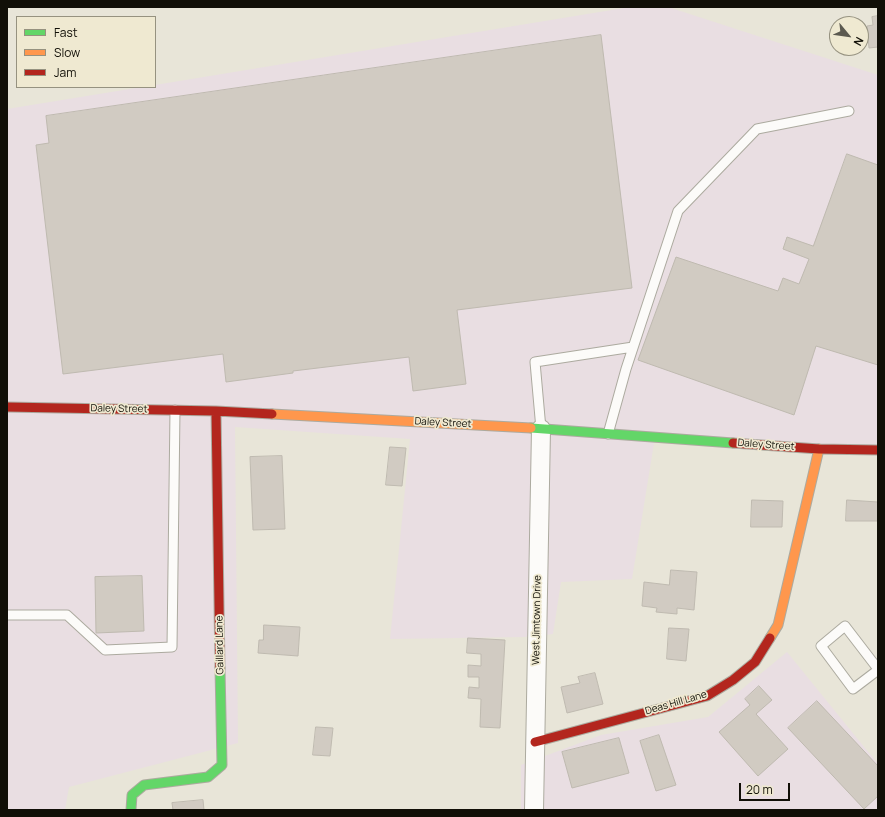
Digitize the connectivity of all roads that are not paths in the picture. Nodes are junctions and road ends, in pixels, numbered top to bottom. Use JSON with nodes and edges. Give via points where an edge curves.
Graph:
{"nodes":[{"id":1,"x":849,"y":111,"type":"dead end"},
{"id":2,"x":633,"y":347,"type":"junction"},
{"id":3,"x":7,"y":407,"type":"edge"},
{"id":4,"x":175,"y":410,"type":"junction"},
{"id":5,"x":216,"y":410,"type":"junction"},
{"id":6,"x":541,"y":429,"type":"junction"},
{"id":7,"x":608,"y":434,"type":"junction"},
{"id":8,"x":819,"y":449,"type":"junction"},
{"id":9,"x":878,"y":450,"type":"edge"},
{"id":10,"x":7,"y":615,"type":"edge"},
{"id":11,"x":878,"y":670,"type":"edge"},
{"id":12,"x":535,"y":742,"type":"junction"},
{"id":13,"x":131,"y":810,"type":"edge"},
{"id":14,"x":534,"y":810,"type":"edge"}],
"edges":[{"from":1,"to":2,"type":"lane","via":[[757,129],[678,210]]},
{"from":2,"to":6,"type":"lane","via":[[535,362]]},
{"from":2,"to":7,"type":"lane"},
{"from":3,"to":4,"type":"street","name":"Daley Street"},
{"from":4,"to":5,"type":"street","name":"Daley Street"},
{"from":4,"to":10,"type":"lane","via":[[172,647],[105,650],[67,615]]},
{"from":5,"to":6,"type":"street","name":"Daley Street"},
{"from":5,"to":13,"type":"street","name":"Gaillard Lane","via":[[222,765],[208,777],[144,785],[132,795]]},
{"from":6,"to":7,"type":"street","name":"Daley Street"},
{"from":6,"to":12,"type":"street","name":"West Jimtown Drive"},
{"from":7,"to":8,"type":"street","name":"Daley Street"},
{"from":8,"to":9,"type":"street","name":"Daley Street"},
{"from":8,"to":12,"type":"street","name":"Deas Hill Lane","via":[[778,625],[755,662],[707,696]]},
{"from":11,"to":11,"type":"lane","via":[[853,689],[821,646],[845,626]]},
{"from":12,"to":14,"type":"street","name":"West Jimtown Drive"}]}
